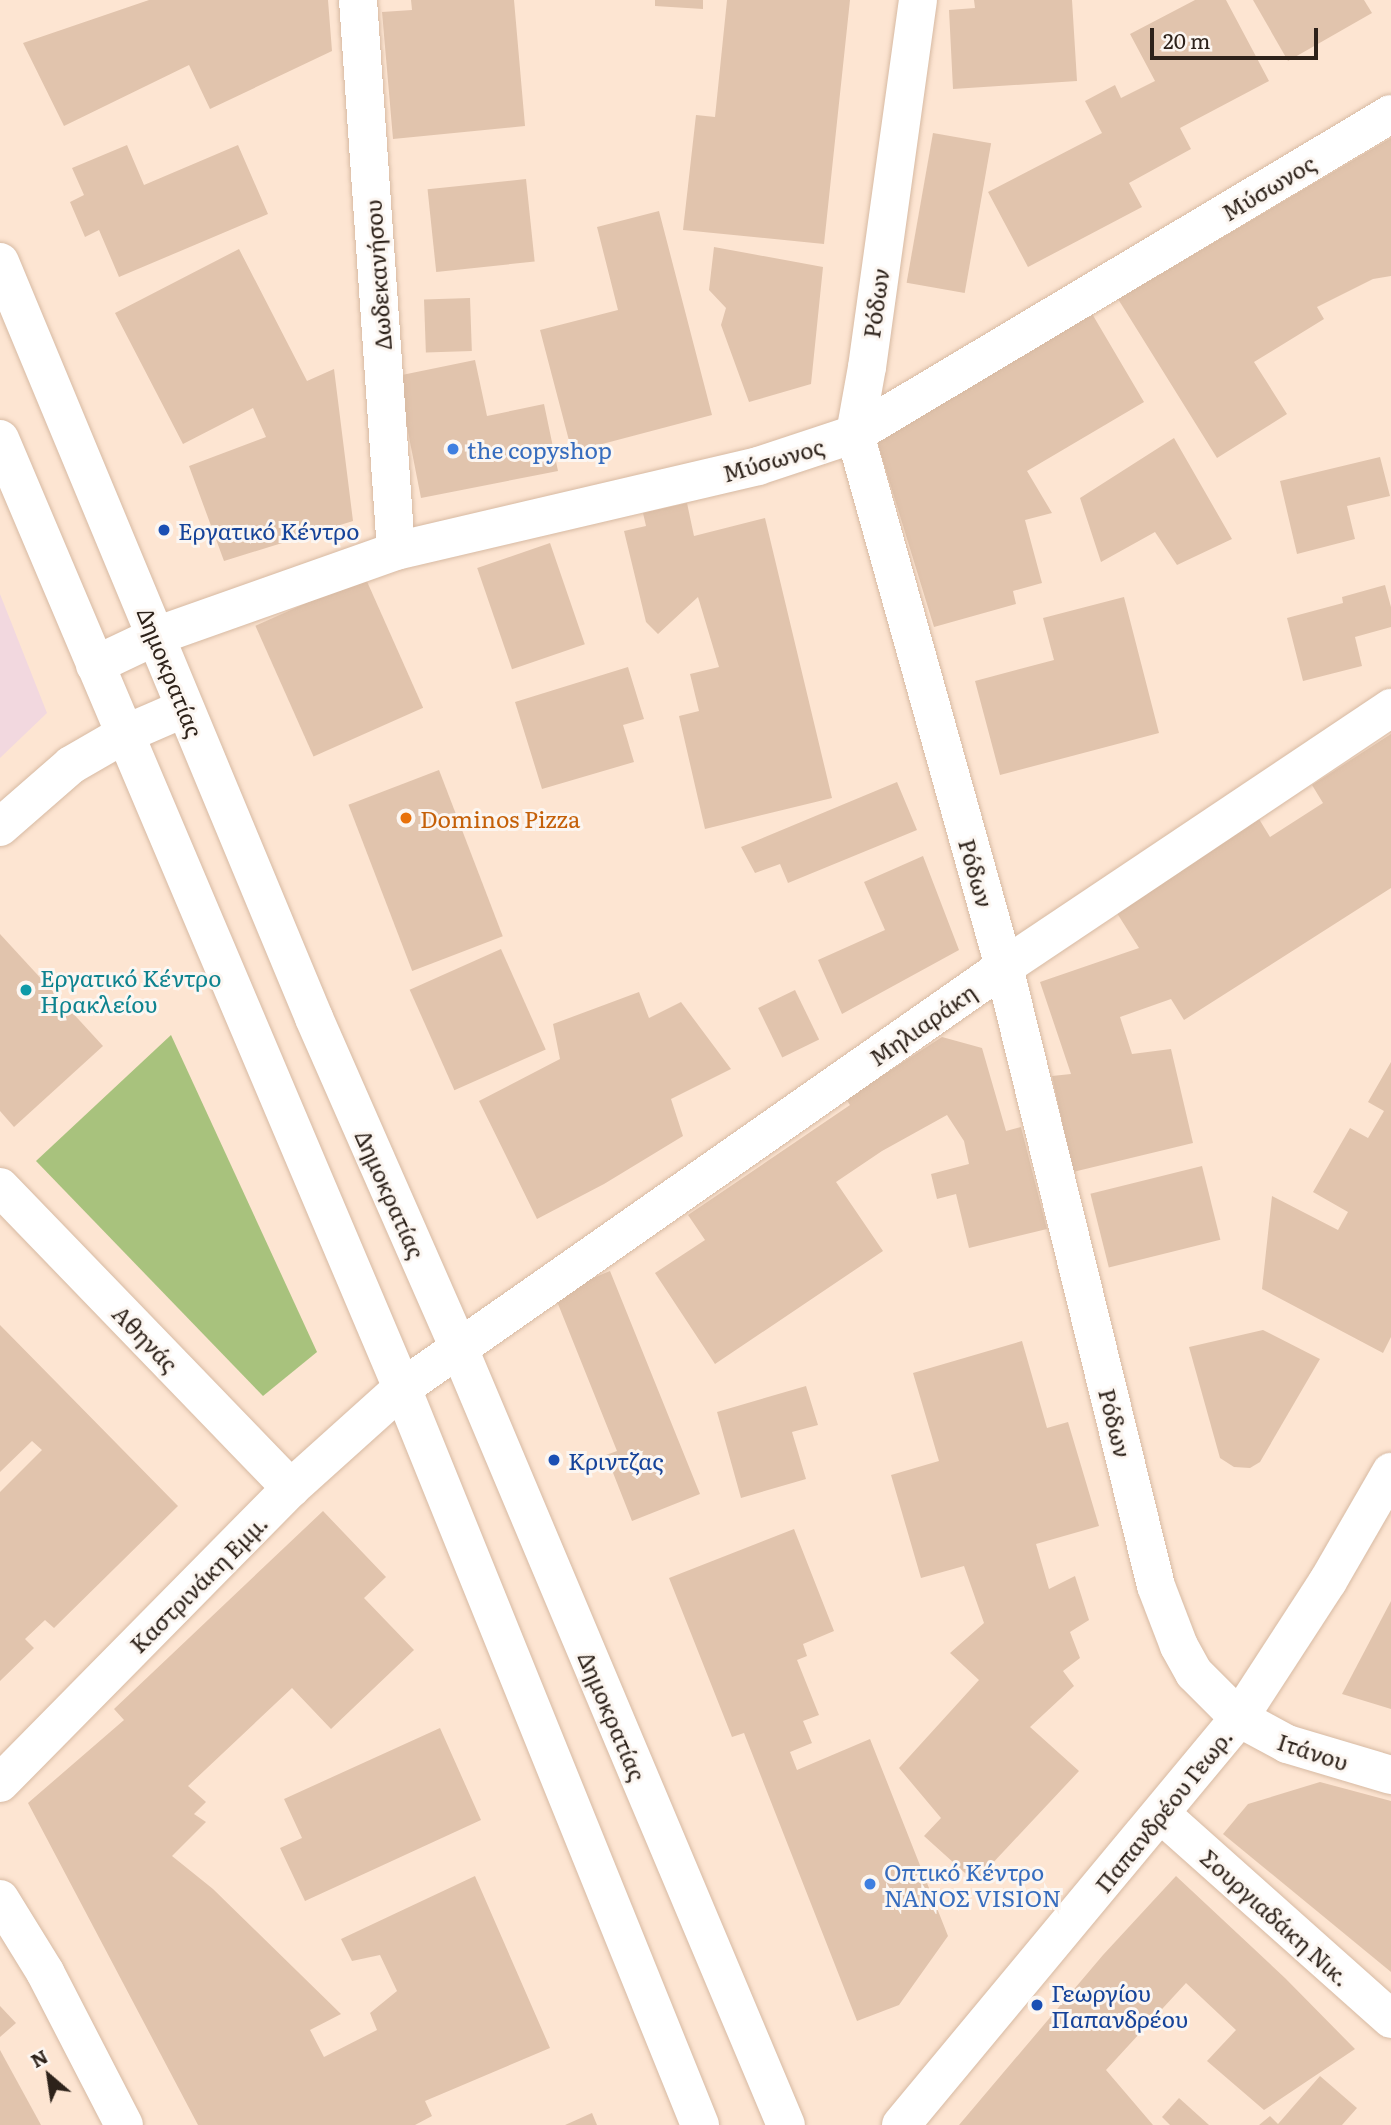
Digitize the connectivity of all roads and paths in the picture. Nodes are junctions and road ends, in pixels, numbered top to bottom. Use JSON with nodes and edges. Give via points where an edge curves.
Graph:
{"nodes":[{"id":1,"x":358,"y":0,"type":"edge"},
{"id":2,"x":918,"y":0,"type":"edge"},
{"id":3,"x":1391,"y":114,"type":"edge"},
{"id":4,"x":0,"y":262,"type":"edge"},
{"id":5,"x":855,"y":434,"type":"junction"},
{"id":6,"x":0,"y":439,"type":"edge"},
{"id":7,"x":396,"y":551,"type":"junction"},
{"id":8,"x":156,"y":636,"type":"junction"},
{"id":9,"x":95,"y":665,"type":"junction"},
{"id":10,"x":185,"y":708,"type":"junction"},
{"id":11,"x":1391,"y":708,"type":"edge"},
{"id":12,"x":125,"y":734,"type":"junction"},
{"id":13,"x":0,"y":827,"type":"edge"},
{"id":14,"x":1004,"y":967,"type":"junction"},
{"id":15,"x":0,"y":1187,"type":"edge"},
{"id":16,"x":458,"y":1346,"type":"junction"},
{"id":17,"x":402,"y":1388,"type":"junction"},
{"id":18,"x":1391,"y":1472,"type":"edge"},
{"id":19,"x":291,"y":1488,"type":"junction"},
{"id":20,"x":1238,"y":1718,"type":"junction"},
{"id":21,"x":1391,"y":1775,"type":"edge"},
{"id":22,"x":0,"y":1783,"type":"edge"},
{"id":23,"x":1161,"y":1814,"type":"junction"},
{"id":24,"x":0,"y":1899,"type":"edge"},
{"id":25,"x":1391,"y":2019,"type":"edge"},
{"id":26,"x":124,"y":2125,"type":"edge"},
{"id":27,"x":700,"y":2125,"type":"edge"},
{"id":28,"x":786,"y":2125,"type":"edge"},
{"id":29,"x":901,"y":2125,"type":"edge"}],
"edges":[{"from":1,"to":7,"type":"street","name":"Δωδεκανήσου"},
{"from":2,"to":5,"type":"street","name":"Ρόδων"},
{"from":3,"to":5,"type":"street","name":"Μύσωνος"},
{"from":4,"to":8,"type":"street","name":"Δημοκρατίας"},
{"from":5,"to":7,"type":"street","name":"Μύσωνος","via":[[758,466]]},
{"from":5,"to":14,"type":"street","name":"Ρόδων"},
{"from":6,"to":9,"type":"street"},
{"from":7,"to":8,"type":"street","name":"Μύσωνος"},
{"from":8,"to":9,"type":"street","name":"Μύσωνος"},
{"from":8,"to":10,"type":"street","name":"Δημοκρατίας"},
{"from":9,"to":12,"type":"street"},
{"from":10,"to":12,"type":"street"},
{"from":10,"to":16,"type":"street","name":"Δημοκρατίας"},
{"from":11,"to":14,"type":"street","name":"Μηλιαράκη"},
{"from":12,"to":13,"type":"street","via":[[71,765]]},
{"from":12,"to":17,"type":"street"},
{"from":14,"to":16,"type":"street","name":"Μηλιαράκη"},
{"from":14,"to":20,"type":"street","name":"Ρόδων","via":[[1156,1586],[1194,1674]]},
{"from":15,"to":19,"type":"street","name":"Αθηνάς"},
{"from":16,"to":17,"type":"street","name":"Μηλιαράκη"},
{"from":16,"to":28,"type":"street","name":"Δημοκρατίας"},
{"from":17,"to":19,"type":"street","name":"Καστρινάκη Εμμ."},
{"from":17,"to":27,"type":"street"},
{"from":18,"to":20,"type":"street","name":"Παπανδρέου Γεωρ.","via":[[1328,1581]]},
{"from":19,"to":22,"type":"street","name":"Καστρινάκη Εμμ."},
{"from":20,"to":21,"type":"street","name":"Ιτάνου","via":[[1287,1744]]},
{"from":20,"to":23,"type":"street","name":"Παπανδρέου Γεωρ."},
{"from":23,"to":25,"type":"street","name":"Σουργιαδάκη Νικ."},
{"from":23,"to":29,"type":"street","name":"Παπανδρέου Γεωρ."},
{"from":24,"to":26,"type":"street","via":[[45,1972]]}]}
